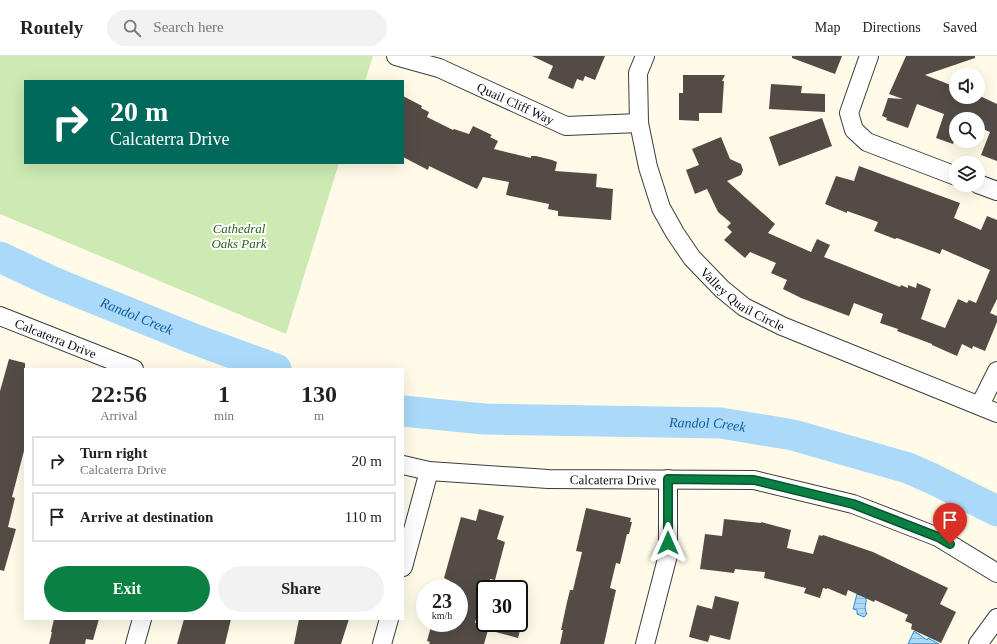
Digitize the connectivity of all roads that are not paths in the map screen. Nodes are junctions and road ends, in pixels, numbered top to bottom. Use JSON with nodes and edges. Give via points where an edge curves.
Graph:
{"nodes":[{"id":1,"x":396,"y":56,"type":"edge"},
{"id":2,"x":645,"y":56,"type":"edge"},
{"id":3,"x":869,"y":56,"type":"edge"},
{"id":4,"x":639,"y":123,"type":"junction"},
{"id":5,"x":949,"y":173,"type":"edge"},
{"id":6,"x":985,"y":187,"type":"edge"},
{"id":7,"x":997,"y":191,"type":"edge"},
{"id":8,"x":0,"y":316,"type":"edge"},
{"id":9,"x":131,"y":368,"type":"edge"},
{"id":10,"x":997,"y":371,"type":"edge"},
{"id":11,"x":980,"y":405,"type":"junction"},
{"id":12,"x":997,"y":413,"type":"edge"},
{"id":13,"x":404,"y":465,"type":"edge"},
{"id":14,"x":429,"y":471,"type":"junction"},
{"id":15,"x":668,"y":479,"type":"junction"},
{"id":16,"x":404,"y":563,"type":"edge"},
{"id":17,"x":997,"y":573,"type":"edge"},
{"id":18,"x":997,"y":618,"type":"edge"},
{"id":19,"x":142,"y":620,"type":"edge"},
{"id":20,"x":389,"y":620,"type":"edge"},
{"id":21,"x":135,"y":644,"type":"edge"},
{"id":22,"x":382,"y":644,"type":"edge"},
{"id":23,"x":645,"y":644,"type":"edge"},
{"id":24,"x":978,"y":644,"type":"edge"}],
"edges":[{"from":1,"to":4,"type":"street","name":"Quail Cliff Way","via":[[439,68],[566,126]]},
{"from":2,"to":4,"type":"street","name":"Valley Quail Circle","via":[[638,74]]},
{"from":3,"to":5,"type":"street","via":[[849,113],[854,130],[868,142]]},
{"from":4,"to":11,"type":"street","name":"Valley Quail Circle","via":[[648,167],[661,208],[674,233],[692,258],[722,289],[744,307],[782,326]]},
{"from":6,"to":7,"type":"street"},
{"from":8,"to":9,"type":"street","name":"Calcaterra Drive"},
{"from":10,"to":11,"type":"street"},
{"from":11,"to":12,"type":"street","name":"Valley Quail Circle"},
{"from":13,"to":14,"type":"street","name":"Calcaterra Drive"},
{"from":14,"to":15,"type":"street","name":"Calcaterra Drive","via":[[548,479]]},
{"from":14,"to":16,"type":"street"},
{"from":15,"to":17,"type":"street","name":"Calcaterra Drive","via":[[754,480],[853,504],[938,537]]},
{"from":15,"to":23,"type":"street","via":[[668,555]]},
{"from":18,"to":24,"type":"street"},
{"from":19,"to":21,"type":"street"},
{"from":20,"to":22,"type":"street"}]}
